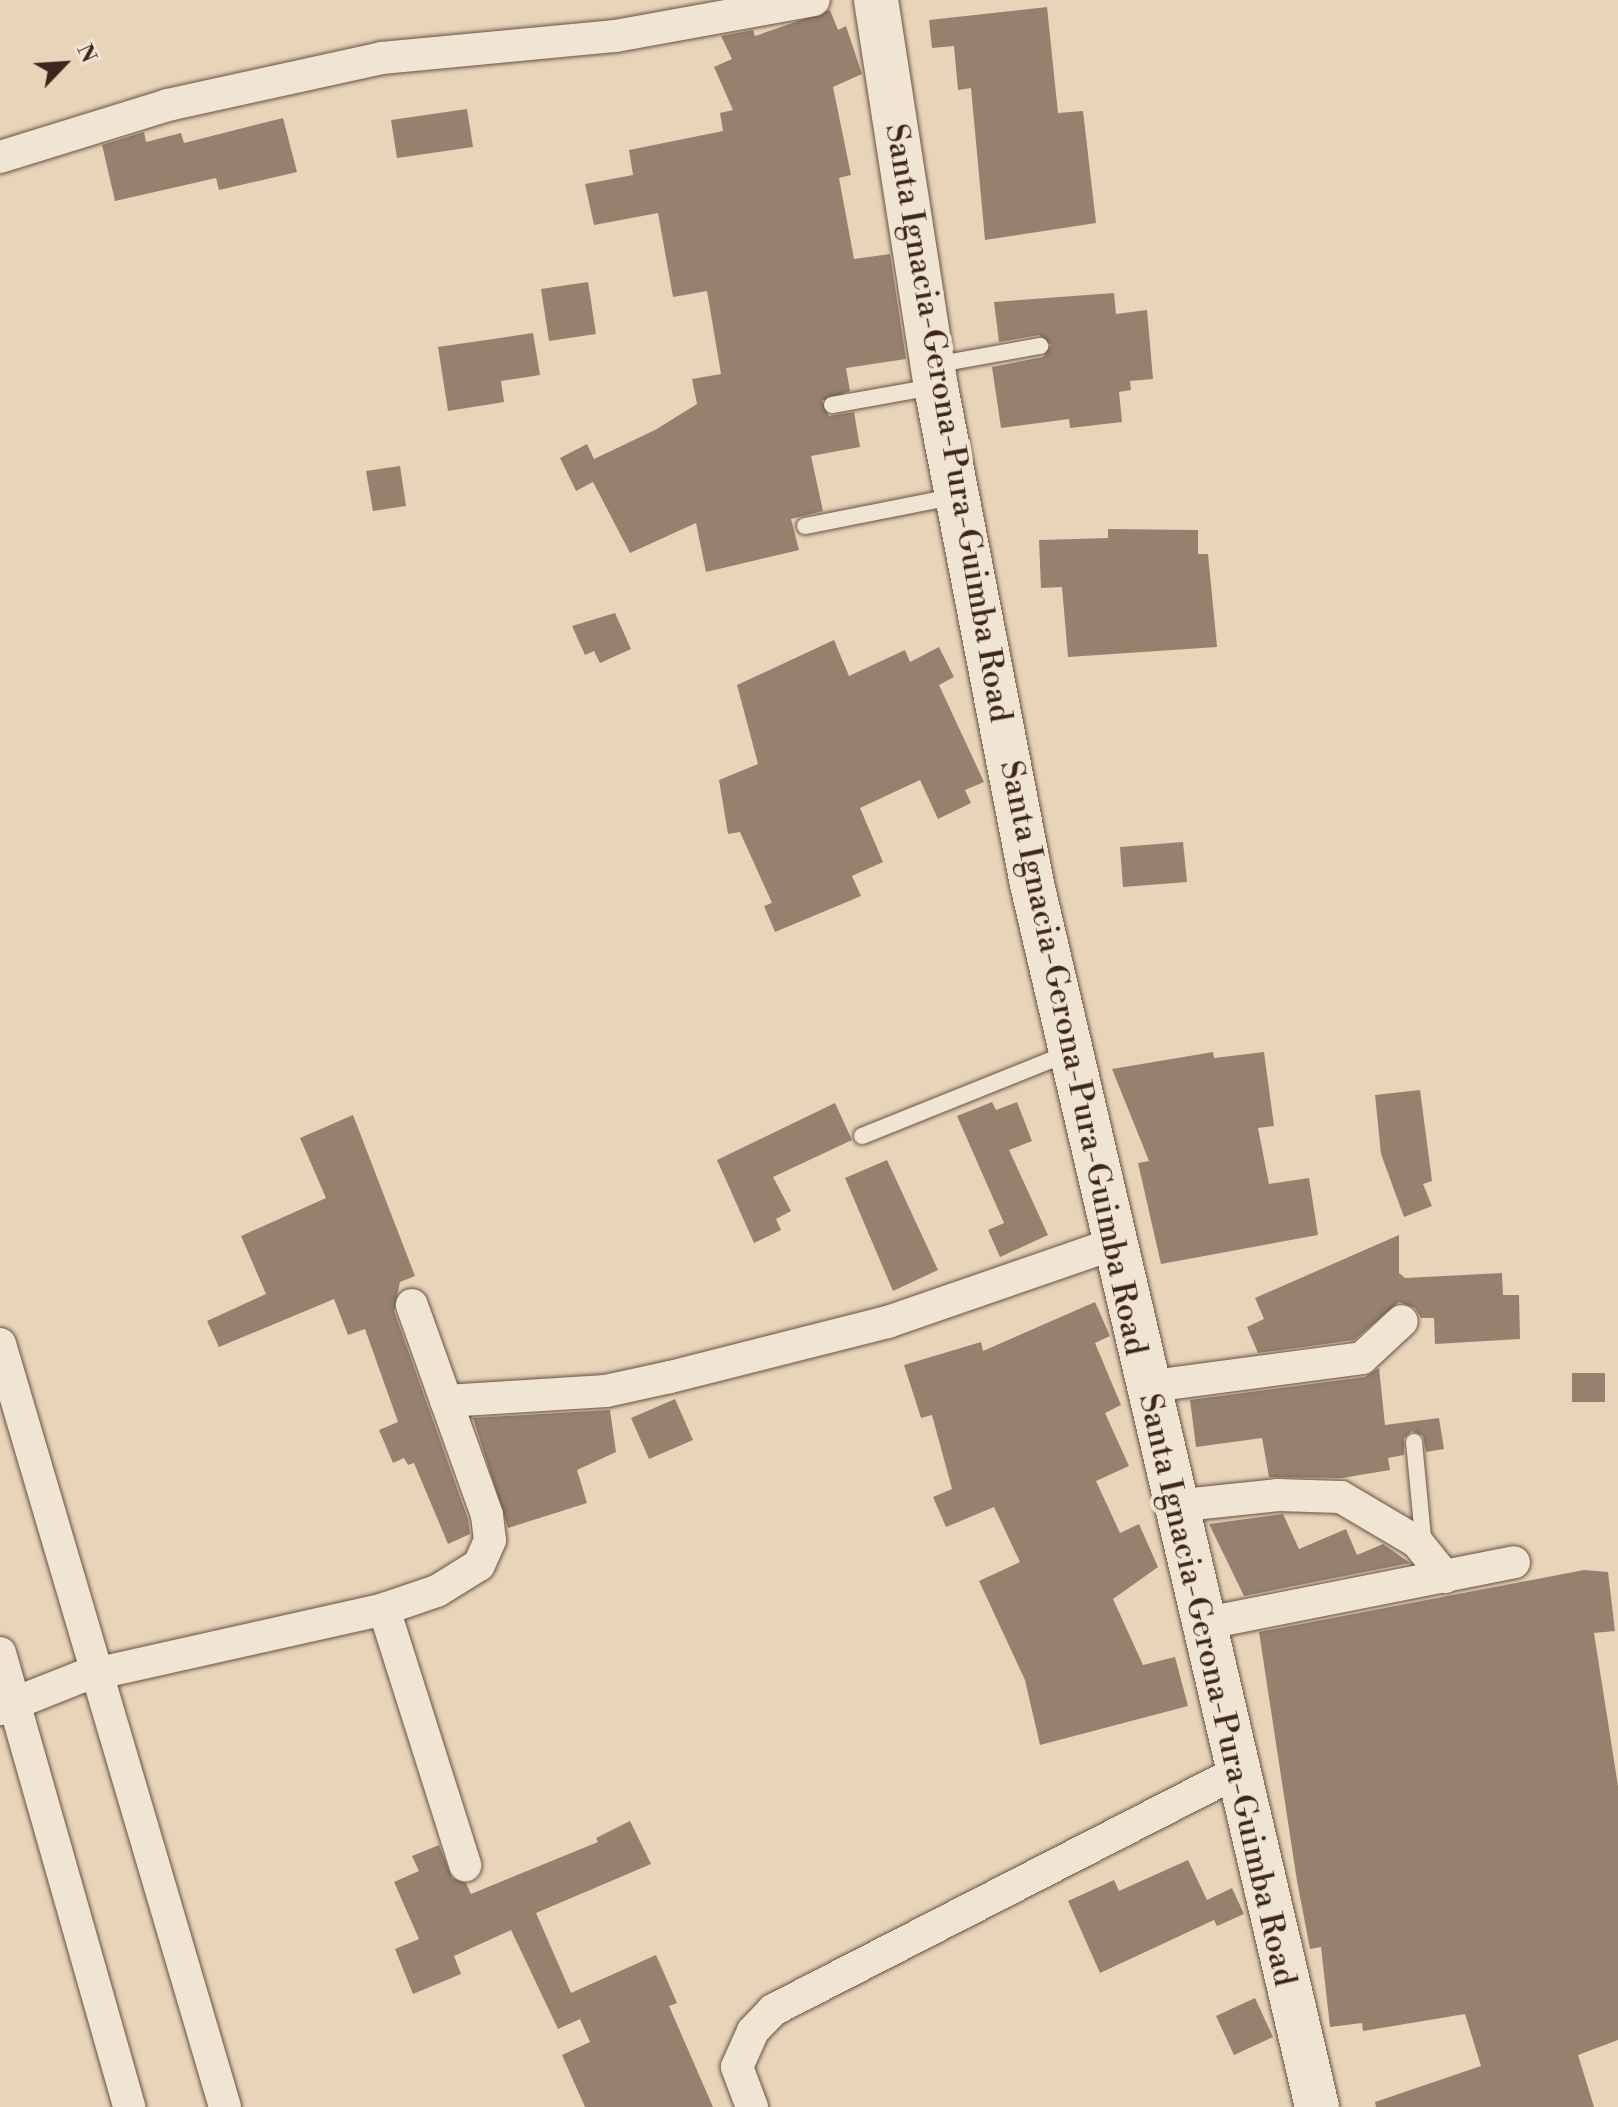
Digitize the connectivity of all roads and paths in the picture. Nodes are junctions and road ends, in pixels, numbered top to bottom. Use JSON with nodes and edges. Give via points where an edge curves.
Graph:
{"nodes":[{"id":1,"x":814,"y":0,"type":"edge"},
{"id":2,"x":876,"y":0,"type":"edge"},
{"id":3,"x":0,"y":157,"type":"edge"},
{"id":4,"x":1040,"y":346,"type":"dead end"},
{"id":5,"x":934,"y":376,"type":"junction"},
{"id":6,"x":832,"y":405,"type":"dead end"},
{"id":7,"x":957,"y":495,"type":"junction"},
{"id":8,"x":805,"y":526,"type":"dead end"},
{"id":9,"x":1070,"y":1052,"type":"junction"},
{"id":10,"x":862,"y":1136,"type":"dead end"},
{"id":11,"x":1113,"y":1244,"type":"junction"},
{"id":12,"x":412,"y":1305,"type":"dead end"},
{"id":13,"x":1402,"y":1321,"type":"dead end"},
{"id":14,"x":0,"y":1344,"type":"edge"},
{"id":15,"x":1145,"y":1387,"type":"junction"},
{"id":16,"x":446,"y":1401,"type":"junction"},
{"id":17,"x":1414,"y":1442,"type":"dead end"},
{"id":18,"x":1174,"y":1506,"type":"junction"},
{"id":19,"x":1424,"y":1548,"type":"junction"},
{"id":20,"x":1514,"y":1562,"type":"dead end"},
{"id":21,"x":1445,"y":1577,"type":"junction"},
{"id":22,"x":384,"y":1609,"type":"junction"},
{"id":23,"x":1202,"y":1624,"type":"junction"},
{"id":24,"x":0,"y":1653,"type":"edge"},
{"id":25,"x":90,"y":1676,"type":"junction"},
{"id":26,"x":15,"y":1701,"type":"edge"},
{"id":27,"x":1237,"y":1772,"type":"junction"},
{"id":28,"x":465,"y":1865,"type":"dead end"},
{"id":29,"x":129,"y":2107,"type":"edge"},
{"id":30,"x":225,"y":2107,"type":"edge"},
{"id":31,"x":752,"y":2107,"type":"edge"},
{"id":32,"x":1317,"y":2107,"type":"edge"}],
"edges":[{"from":1,"to":3,"type":"street","via":[[616,36],[382,58],[168,105]]},
{"from":2,"to":5,"type":"main road","name":"Santa Ignacia-Gerona-Pura-Guimba Road"},
{"from":4,"to":5,"type":"lane"},
{"from":5,"to":6,"type":"lane"},
{"from":5,"to":7,"type":"main road","name":"Santa Ignacia-Gerona-Pura-Guimba Road"},
{"from":7,"to":8,"type":"lane"},
{"from":7,"to":9,"type":"main road","name":"Santa Ignacia-Gerona-Pura-Guimba Road"},
{"from":9,"to":10,"type":"lane"},
{"from":9,"to":11,"type":"main road","name":"Santa Ignacia-Gerona-Pura-Guimba Road"},
{"from":11,"to":15,"type":"main road","name":"Santa Ignacia-Gerona-Pura-Guimba Road"},
{"from":11,"to":16,"type":"street","via":[[888,1322],[670,1377],[606,1391]]},
{"from":12,"to":16,"type":"street"},
{"from":13,"to":15,"type":"street","via":[[1362,1358]]},
{"from":14,"to":25,"type":"street"},
{"from":15,"to":18,"type":"main road","name":"Santa Ignacia-Gerona-Pura-Guimba Road"},
{"from":16,"to":22,"type":"street","via":[[490,1540],[479,1565],[464,1576]]},
{"from":17,"to":19,"type":"lane"},
{"from":18,"to":19,"type":"street","via":[[1278,1495],[1341,1497]]},
{"from":18,"to":23,"type":"main road","name":"Santa Ignacia-Gerona-Pura-Guimba Road"},
{"from":19,"to":21,"type":"street"},
{"from":20,"to":21,"type":"street"},
{"from":21,"to":23,"type":"street"},
{"from":22,"to":25,"type":"street"},
{"from":22,"to":28,"type":"street"},
{"from":23,"to":27,"type":"main road","name":"Santa Ignacia-Gerona-Pura-Guimba Road"},
{"from":24,"to":26,"type":"street"},
{"from":25,"to":26,"type":"street"},
{"from":25,"to":30,"type":"street"},
{"from":26,"to":29,"type":"street"},
{"from":27,"to":31,"type":"street","via":[[773,2010],[753,2031],[737,2067]]},
{"from":27,"to":32,"type":"main road","name":"Santa Ignacia-Gerona-Pura-Guimba Road"}]}
